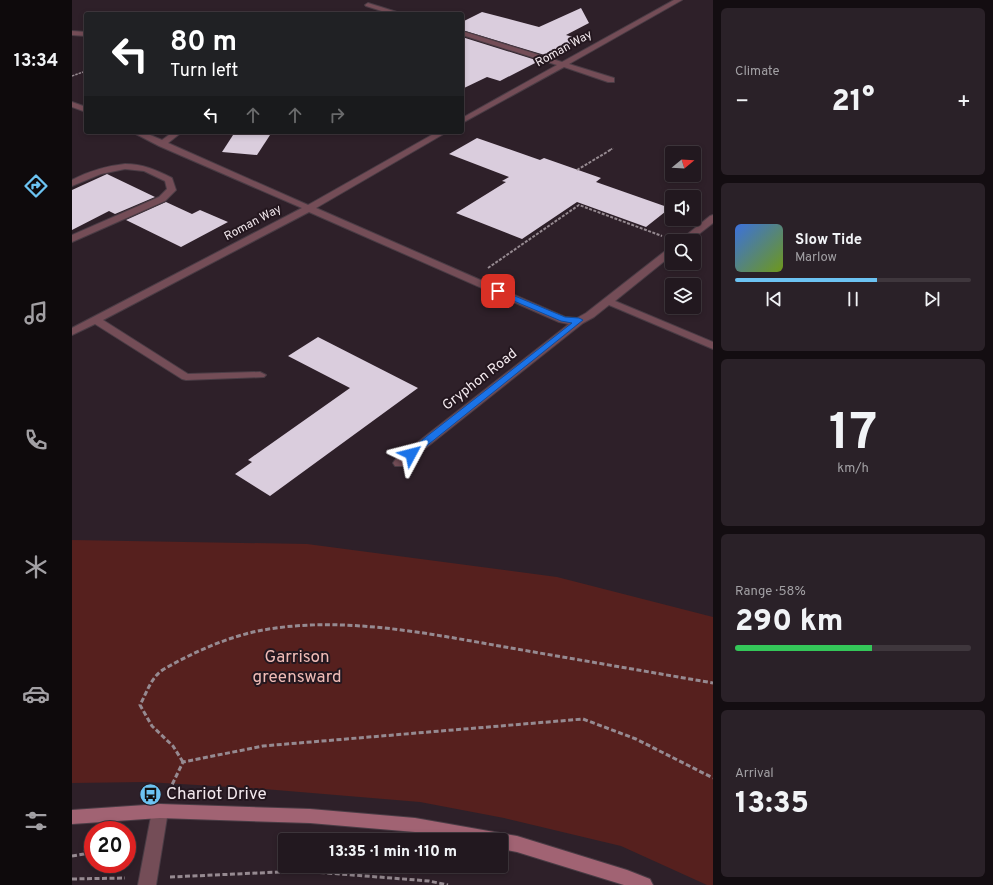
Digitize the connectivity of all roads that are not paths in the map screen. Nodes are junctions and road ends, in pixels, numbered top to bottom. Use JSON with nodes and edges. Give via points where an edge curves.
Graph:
{"nodes":[{"id":1,"x":679,"y":0,"type":"edge"},
{"id":2,"x":368,"y":5,"type":"dead end"},
{"id":3,"x":391,"y":12,"type":"edge"},
{"id":4,"x":72,"y":33,"type":"edge"},
{"id":5,"x":84,"y":34,"type":"edge"},
{"id":6,"x":464,"y":35,"type":"edge"},
{"id":7,"x":563,"y":64,"type":"junction"},
{"id":8,"x":611,"y":80,"type":"dead end"},
{"id":9,"x":72,"y":104,"type":"edge"},
{"id":10,"x":84,"y":109,"type":"edge"},
{"id":11,"x":464,"y":120,"type":"edge"},
{"id":12,"x":140,"y":134,"type":"edge"},
{"id":13,"x":175,"y":134,"type":"edge"},
{"id":14,"x":439,"y":134,"type":"edge"},
{"id":15,"x":162,"y":144,"type":"junction"},
{"id":16,"x":72,"y":183,"type":"edge"},
{"id":17,"x":309,"y":208,"type":"junction"},
{"id":18,"x":713,"y":218,"type":"edge"},
{"id":19,"x":693,"y":234,"type":"edge"},
{"id":20,"x":72,"y":239,"type":"edge"},
{"id":21,"x":665,"y":256,"type":"edge"},
{"id":22,"x":607,"y":302,"type":"junction"},
{"id":23,"x":96,"y":320,"type":"junction"},
{"id":24,"x":579,"y":320,"type":"junction"},
{"id":25,"x":72,"y":332,"type":"edge"},
{"id":26,"x":713,"y":346,"type":"edge"},
{"id":27,"x":260,"y":375,"type":"dead end"},
{"id":28,"x":399,"y":463,"type":"dead end"},
{"id":29,"x":160,"y":810,"type":"junction"},
{"id":30,"x":72,"y":817,"type":"edge"},
{"id":31,"x":457,"y":833,"type":"edge"},
{"id":32,"x":508,"y":842,"type":"edge"},
{"id":33,"x":148,"y":881,"type":"edge"},
{"id":34,"x":644,"y":885,"type":"edge"}],
"edges":[{"from":1,"to":7,"type":"street","name":"Roman Way"},
{"from":2,"to":3,"type":"street"},
{"from":4,"to":5,"type":"street"},
{"from":6,"to":7,"type":"street"},
{"from":7,"to":8,"type":"street"},
{"from":7,"to":11,"type":"street","name":"Roman Way"},
{"from":9,"to":10,"type":"street"},
{"from":12,"to":15,"type":"street"},
{"from":13,"to":15,"type":"street"},
{"from":14,"to":17,"type":"street","name":"Roman Way"},
{"from":15,"to":17,"type":"street"},
{"from":16,"to":20,"type":"street","via":[[85,176],[119,166],[145,168],[169,180],[172,190],[162,198]]},
{"from":17,"to":23,"type":"street","name":"Roman Way"},
{"from":17,"to":24,"type":"street","via":[[563,320]]},
{"from":18,"to":19,"type":"street"},
{"from":21,"to":22,"type":"street"},
{"from":22,"to":24,"type":"street","name":"Gryphon Road"},
{"from":22,"to":26,"type":"street"},
{"from":23,"to":25,"type":"street","name":"Roman Way"},
{"from":23,"to":27,"type":"street","via":[[186,377]]},
{"from":24,"to":28,"type":"street","name":"Gryphon Road"},
{"from":29,"to":30,"type":"street"},
{"from":29,"to":31,"type":"street","via":[[310,816],[415,825]]},
{"from":29,"to":33,"type":"street"},
{"from":32,"to":34,"type":"street"}]}
